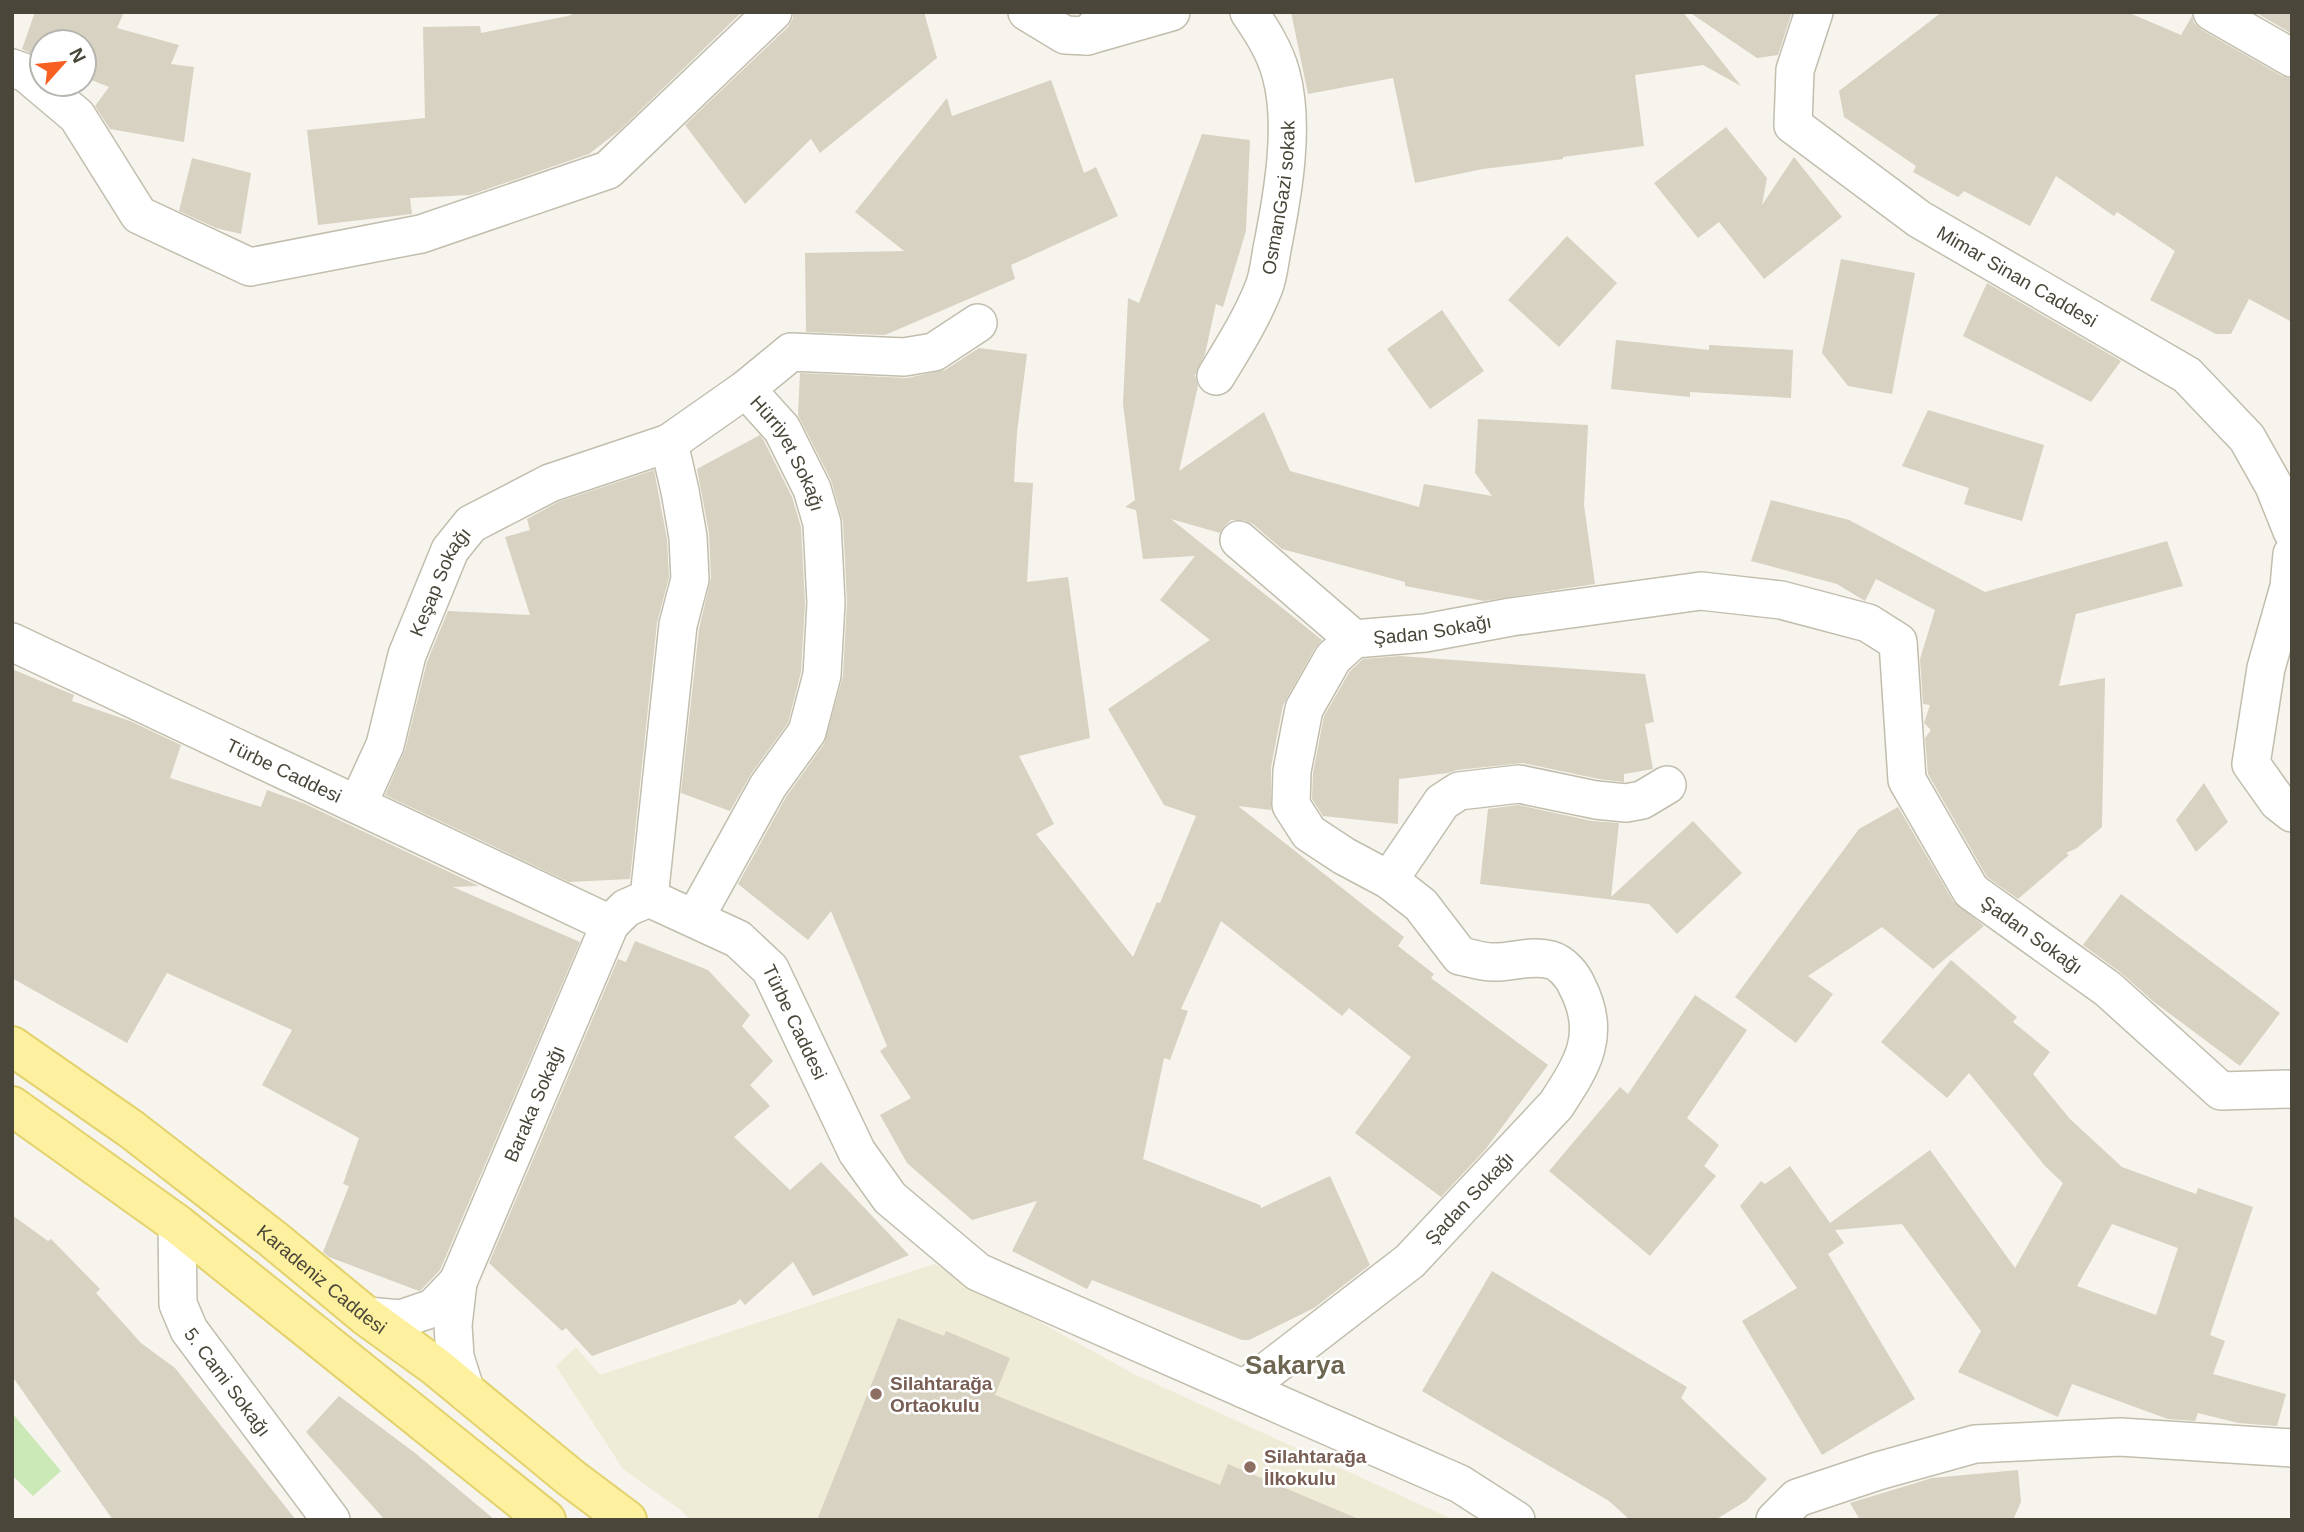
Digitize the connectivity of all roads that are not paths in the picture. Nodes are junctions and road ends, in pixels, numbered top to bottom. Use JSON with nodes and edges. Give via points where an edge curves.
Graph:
{"nodes":[{"id":1,"x":773,"y":12,"type":"edge"},
{"id":2,"x":1027,"y":12,"type":"edge"},
{"id":3,"x":1171,"y":12,"type":"edge"},
{"id":4,"x":1249,"y":12,"type":"edge"},
{"id":5,"x":1814,"y":12,"type":"edge"},
{"id":6,"x":2212,"y":12,"type":"edge"},
{"id":7,"x":1098,"y":24,"type":"edge"},
{"id":8,"x":2292,"y":58,"type":"edge"},
{"id":9,"x":12,"y":68,"type":"edge"},
{"id":10,"x":978,"y":323,"type":"dead end"},
{"id":11,"x":1216,"y":376,"type":"dead end"},
{"id":12,"x":746,"y":388,"type":"junction"},
{"id":13,"x":669,"y":443,"type":"junction"},
{"id":14,"x":2292,"y":531,"type":"edge"},
{"id":15,"x":1239,"y":540,"type":"dead end"},
{"id":16,"x":2292,"y":554,"type":"edge"},
{"id":17,"x":1354,"y":639,"type":"junction"},
{"id":18,"x":12,"y":642,"type":"edge"},
{"id":19,"x":1667,"y":785,"type":"dead end"},
{"id":20,"x":358,"y":804,"type":"junction"},
{"id":21,"x":2292,"y":813,"type":"edge"},
{"id":22,"x":1389,"y":880,"type":"junction"},
{"id":23,"x":649,"y":898,"type":"junction"},
{"id":24,"x":695,"y":918,"type":"junction"},
{"id":25,"x":610,"y":924,"type":"junction"},
{"id":26,"x":12,"y":1046,"type":"edge"},
{"id":27,"x":2292,"y":1089,"type":"edge"},
{"id":28,"x":12,"y":1106,"type":"edge"},
{"id":29,"x":177,"y":1224,"type":"junction"},
{"id":30,"x":458,"y":1282,"type":"junction"},
{"id":31,"x":366,"y":1315,"type":"junction"},
{"id":32,"x":1244,"y":1388,"type":"junction"},
{"id":33,"x":466,"y":1392,"type":"junction"},
{"id":34,"x":2292,"y":1448,"type":"edge"},
{"id":35,"x":331,"y":1520,"type":"edge"},
{"id":36,"x":546,"y":1520,"type":"edge"},
{"id":37,"x":627,"y":1520,"type":"edge"},
{"id":38,"x":1516,"y":1520,"type":"edge"},
{"id":39,"x":1775,"y":1520,"type":"edge"}],
"edges":[{"from":1,"to":9,"type":"street","via":[[608,170],[421,234],[250,267],[139,215],[77,116],[26,73]]},
{"from":2,"to":7,"type":"street","via":[[1065,35]]},
{"from":3,"to":7,"type":"street"},
{"from":4,"to":11,"type":"street","name":"OsmanGazi sokak","via":[[1265,35],[1281,74],[1286,111],[1283,195],[1265,285]]},
{"from":5,"to":14,"type":"street","name":"Mimar Sinan Caddesi","via":[[1795,70],[1793,125],[1919,219],[2187,375],[2247,438]]},
{"from":6,"to":8,"type":"street"},
{"from":10,"to":12,"type":"street","via":[[934,352],[904,357],[791,352]]},
{"from":12,"to":13,"type":"street","name":"Hürriyet Sokağı"},
{"from":12,"to":24,"type":"street","name":"Hürriyet Sokağı","via":[[782,429],[812,489],[822,523],[827,603],[822,675],[807,732],[768,786]]},
{"from":13,"to":20,"type":"street","name":"Keşap Sokağı","via":[[550,483],[471,524],[450,550],[407,655],[385,745]]},
{"from":13,"to":23,"type":"street","via":[[688,537],[690,579],[678,625]]},
{"from":15,"to":17,"type":"street"},
{"from":16,"to":21,"type":"street","via":[[2289,587],[2266,668],[2251,764],[2278,802]]},
{"from":17,"to":22,"type":"street","name":"Şadan Sokağı","via":[[1333,657],[1304,709],[1292,771],[1291,805],[1309,833]]},
{"from":17,"to":27,"type":"street","name":"Şadan Sokağı","via":[[1425,633],[1701,591],[1781,600],[1868,623],[1898,642],[1906,780],[1971,891],[2108,989],[2221,1091]]},
{"from":18,"to":20,"type":"street","name":"Türbe Caddesi"},
{"from":19,"to":22,"type":"street","via":[[1642,800],[1626,803],[1519,783],[1459,791],[1442,802]]},
{"from":20,"to":25,"type":"street","name":"Türbe Caddesi"},
{"from":22,"to":32,"type":"street","name":"Şadan Sokağı","via":[[1421,905],[1460,957],[1493,962],[1524,957],[1553,960],[1573,977],[1586,1002],[1590,1025],[1585,1053],[1556,1105],[1410,1261]]},
{"from":23,"to":24,"type":"street","name":"Türbe Caddesi"},
{"from":23,"to":25,"type":"street","via":[[626,908]]},
{"from":24,"to":32,"type":"street","name":"Türbe Caddesi","via":[[738,939],[769,969],[857,1152],[890,1198],[978,1272]]},
{"from":25,"to":30,"type":"street","name":"Baraka Sokağı"},
{"from":26,"to":31,"type":"main road","name":"Karadeniz Caddesi","via":[[142,1138]]},
{"from":28,"to":29,"type":"main road"},
{"from":29,"to":35,"type":"street","name":"5. Cami Sokağı","via":[[178,1304],[189,1330]]},
{"from":29,"to":36,"type":"main road"},
{"from":30,"to":31,"type":"street","name":"Baraka Sokağı","via":[[433,1308],[401,1318]]},
{"from":30,"to":33,"type":"street","name":"Baraka Sokağı","via":[[454,1357]]},
{"from":31,"to":33,"type":"main road","name":"Karadeniz Caddesi"},
{"from":32,"to":38,"type":"street","name":"Türbe Caddesi","via":[[1460,1484]]},
{"from":33,"to":37,"type":"main road","name":"Karadeniz Caddesi"},
{"from":34,"to":39,"type":"street","via":[[2120,1437],[1975,1444],[1797,1498]]}]}
